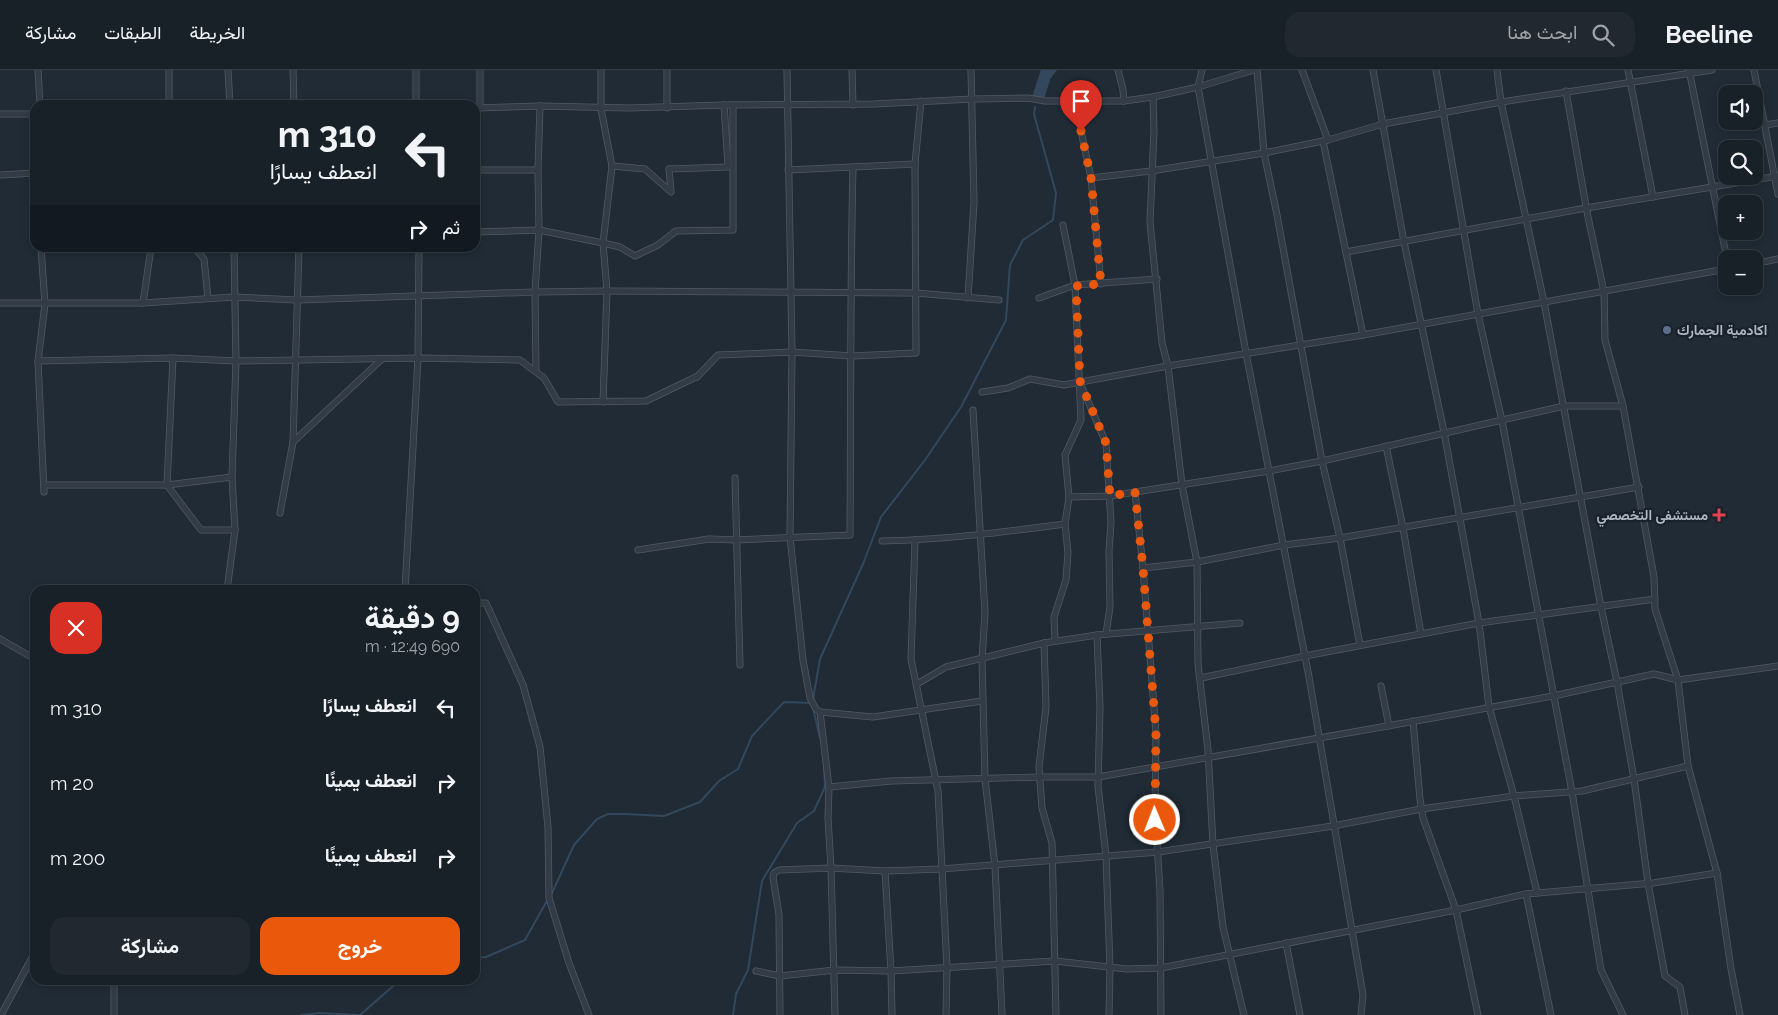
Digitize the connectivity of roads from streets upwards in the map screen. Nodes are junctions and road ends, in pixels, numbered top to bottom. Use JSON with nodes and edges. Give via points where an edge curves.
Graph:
{"nodes":[{"id":1,"x":38,"y":70,"type":"edge"},
{"id":2,"x":168,"y":70,"type":"edge"},
{"id":3,"x":228,"y":70,"type":"edge"},
{"id":4,"x":293,"y":70,"type":"edge"},
{"id":5,"x":416,"y":70,"type":"edge"},
{"id":6,"x":480,"y":70,"type":"edge"},
{"id":7,"x":601,"y":70,"type":"edge"},
{"id":8,"x":667,"y":70,"type":"edge"},
{"id":9,"x":787,"y":70,"type":"edge"},
{"id":10,"x":852,"y":70,"type":"edge"},
{"id":11,"x":971,"y":70,"type":"edge"},
{"id":12,"x":1118,"y":70,"type":"edge"},
{"id":13,"x":1202,"y":70,"type":"edge"},
{"id":14,"x":1256,"y":70,"type":"edge"},
{"id":15,"x":1302,"y":70,"type":"edge"},
{"id":16,"x":1373,"y":70,"type":"edge"},
{"id":17,"x":1436,"y":70,"type":"edge"},
{"id":18,"x":1497,"y":70,"type":"edge"},
{"id":19,"x":1628,"y":70,"type":"edge"},
{"id":20,"x":1712,"y":70,"type":"edge"},
{"id":21,"x":1754,"y":70,"type":"edge"},
{"id":22,"x":1690,"y":72,"type":"edge"},
{"id":23,"x":1630,"y":82,"type":"junction"},
{"id":24,"x":1198,"y":87,"type":"junction"},
{"id":25,"x":1566,"y":91,"type":"junction"},
{"id":26,"x":1153,"y":97,"type":"junction"},
{"id":27,"x":972,"y":99,"type":"junction"},
{"id":28,"x":40,"y":100,"type":"edge"},
{"id":29,"x":170,"y":100,"type":"edge"},
{"id":30,"x":230,"y":100,"type":"edge"},
{"id":31,"x":294,"y":100,"type":"edge"},
{"id":32,"x":416,"y":100,"type":"edge"},
{"id":33,"x":478,"y":100,"type":"edge"},
{"id":34,"x":1078,"y":100,"type":"junction"},
{"id":35,"x":1124,"y":100,"type":"junction"},
{"id":36,"x":921,"y":101,"type":"junction"},
{"id":37,"x":1501,"y":102,"type":"junction"},
{"id":38,"x":724,"y":105,"type":"junction"},
{"id":39,"x":732,"y":105,"type":"junction"},
{"id":40,"x":787,"y":105,"type":"junction"},
{"id":41,"x":853,"y":105,"type":"junction"},
{"id":42,"x":540,"y":106,"type":"junction"},
{"id":43,"x":480,"y":108,"type":"edge"},
{"id":44,"x":667,"y":108,"type":"junction"},
{"id":45,"x":602,"y":109,"type":"junction"},
{"id":46,"x":0,"y":114,"type":"edge"},
{"id":47,"x":30,"y":114,"type":"edge"},
{"id":48,"x":1443,"y":114,"type":"junction"},
{"id":49,"x":1778,"y":123,"type":"edge"},
{"id":50,"x":1383,"y":124,"type":"junction"},
{"id":51,"x":1765,"y":125,"type":"junction"},
{"id":52,"x":1325,"y":141,"type":"junction"},
{"id":53,"x":1264,"y":153,"type":"junction"},
{"id":54,"x":1211,"y":161,"type":"junction"},
{"id":55,"x":915,"y":164,"type":"junction"},
{"id":56,"x":612,"y":166,"type":"junction"},
{"id":57,"x":853,"y":167,"type":"junction"},
{"id":58,"x":728,"y":168,"type":"junction"},
{"id":59,"x":480,"y":170,"type":"edge"},
{"id":60,"x":538,"y":170,"type":"junction"},
{"id":61,"x":788,"y":170,"type":"junction"},
{"id":62,"x":1152,"y":171,"type":"junction"},
{"id":63,"x":30,"y":173,"type":"edge"},
{"id":64,"x":0,"y":175,"type":"edge"},
{"id":65,"x":1776,"y":176,"type":"edge"},
{"id":66,"x":1091,"y":178,"type":"junction"},
{"id":67,"x":1712,"y":187,"type":"junction"},
{"id":68,"x":1778,"y":194,"type":"edge"},
{"id":69,"x":1653,"y":197,"type":"junction"},
{"id":70,"x":1586,"y":208,"type":"junction"},
{"id":71,"x":1528,"y":219,"type":"junction"},
{"id":72,"x":1063,"y":225,"type":"dead end"},
{"id":73,"x":539,"y":230,"type":"junction"},
{"id":74,"x":733,"y":230,"type":"junction"},
{"id":75,"x":1464,"y":231,"type":"junction"},
{"id":76,"x":480,"y":232,"type":"edge"},
{"id":77,"x":1404,"y":242,"type":"junction"},
{"id":78,"x":603,"y":243,"type":"junction"},
{"id":79,"x":1725,"y":250,"type":"edge"},
{"id":80,"x":41,"y":252,"type":"edge"},
{"id":81,"x":150,"y":252,"type":"edge"},
{"id":82,"x":198,"y":252,"type":"edge"},
{"id":83,"x":234,"y":252,"type":"edge"},
{"id":84,"x":298,"y":252,"type":"edge"},
{"id":85,"x":419,"y":252,"type":"edge"},
{"id":86,"x":1346,"y":252,"type":"junction"},
{"id":87,"x":1778,"y":259,"type":"edge"},
{"id":88,"x":1763,"y":262,"type":"edge"},
{"id":89,"x":1718,"y":271,"type":"edge"},
{"id":90,"x":1157,"y":280,"type":"junction"},
{"id":91,"x":1101,"y":284,"type":"junction"},
{"id":92,"x":1076,"y":286,"type":"junction"},
{"id":93,"x":607,"y":291,"type":"junction"},
{"id":94,"x":535,"y":292,"type":"junction"},
{"id":95,"x":791,"y":292,"type":"junction"},
{"id":96,"x":1604,"y":292,"type":"junction"},
{"id":97,"x":850,"y":293,"type":"junction"},
{"id":98,"x":916,"y":293,"type":"junction"},
{"id":99,"x":420,"y":295,"type":"junction"},
{"id":100,"x":234,"y":297,"type":"junction"},
{"id":101,"x":208,"y":298,"type":"junction"},
{"id":102,"x":968,"y":298,"type":"junction"},
{"id":103,"x":1039,"y":298,"type":"dead end"},
{"id":104,"x":296,"y":300,"type":"junction"},
{"id":105,"x":999,"y":300,"type":"dead end"},
{"id":106,"x":143,"y":302,"type":"junction"},
{"id":107,"x":1544,"y":302,"type":"junction"},
{"id":108,"x":0,"y":303,"type":"edge"},
{"id":109,"x":45,"y":304,"type":"junction"},
{"id":110,"x":1478,"y":314,"type":"junction"},
{"id":111,"x":1422,"y":324,"type":"junction"},
{"id":112,"x":1363,"y":335,"type":"junction"},
{"id":113,"x":1300,"y":345,"type":"junction"},
{"id":114,"x":792,"y":352,"type":"junction"},
{"id":115,"x":1246,"y":353,"type":"junction"},
{"id":116,"x":852,"y":356,"type":"junction"},
{"id":117,"x":174,"y":358,"type":"junction"},
{"id":118,"x":418,"y":358,"type":"junction"},
{"id":119,"x":382,"y":359,"type":"junction"},
{"id":120,"x":296,"y":360,"type":"junction"},
{"id":121,"x":38,"y":361,"type":"junction"},
{"id":122,"x":236,"y":361,"type":"junction"},
{"id":123,"x":1168,"y":366,"type":"junction"},
{"id":124,"x":536,"y":372,"type":"junction"},
{"id":125,"x":1080,"y":381,"type":"junction"},
{"id":126,"x":982,"y":392,"type":"dead end"},
{"id":127,"x":603,"y":402,"type":"junction"},
{"id":128,"x":1564,"y":406,"type":"junction"},
{"id":129,"x":1623,"y":406,"type":"junction"},
{"id":130,"x":973,"y":410,"type":"dead end"},
{"id":131,"x":1502,"y":421,"type":"junction"},
{"id":132,"x":1444,"y":432,"type":"junction"},
{"id":133,"x":293,"y":442,"type":"junction"},
{"id":134,"x":1386,"y":446,"type":"junction"},
{"id":135,"x":1322,"y":461,"type":"junction"},
{"id":136,"x":1269,"y":471,"type":"junction"},
{"id":137,"x":232,"y":477,"type":"junction"},
{"id":138,"x":735,"y":478,"type":"dead end"},
{"id":139,"x":44,"y":484,"type":"junction"},
{"id":140,"x":167,"y":485,"type":"junction"},
{"id":141,"x":1182,"y":485,"type":"junction"},
{"id":142,"x":1639,"y":487,"type":"junction"},
{"id":143,"x":44,"y":492,"type":"dead end"},
{"id":144,"x":1135,"y":492,"type":"junction"},
{"id":145,"x":1110,"y":496,"type":"junction"},
{"id":146,"x":1069,"y":497,"type":"junction"},
{"id":147,"x":1581,"y":498,"type":"junction"},
{"id":148,"x":1518,"y":508,"type":"junction"},
{"id":149,"x":280,"y":513,"type":"dead end"},
{"id":150,"x":1460,"y":518,"type":"junction"},
{"id":151,"x":1065,"y":524,"type":"junction"},
{"id":152,"x":1403,"y":528,"type":"junction"},
{"id":153,"x":235,"y":530,"type":"junction"},
{"id":154,"x":980,"y":535,"type":"junction"},
{"id":155,"x":790,"y":537,"type":"junction"},
{"id":156,"x":1340,"y":538,"type":"junction"},
{"id":157,"x":736,"y":540,"type":"junction"},
{"id":158,"x":882,"y":540,"type":"dead end"},
{"id":159,"x":915,"y":540,"type":"junction"},
{"id":160,"x":1284,"y":545,"type":"junction"},
{"id":161,"x":638,"y":550,"type":"dead end"},
{"id":162,"x":1197,"y":562,"type":"junction"},
{"id":163,"x":1143,"y":568,"type":"junction"},
{"id":164,"x":228,"y":585,"type":"edge"},
{"id":165,"x":406,"y":585,"type":"edge"},
{"id":166,"x":1655,"y":599,"type":"junction"},
{"id":167,"x":480,"y":603,"type":"edge"},
{"id":168,"x":1600,"y":607,"type":"junction"},
{"id":169,"x":1538,"y":615,"type":"junction"},
{"id":170,"x":1240,"y":623,"type":"dead end"},
{"id":171,"x":1479,"y":623,"type":"junction"},
{"id":172,"x":1198,"y":626,"type":"junction"},
{"id":173,"x":1148,"y":630,"type":"junction"},
{"id":174,"x":1106,"y":634,"type":"junction"},
{"id":175,"x":1421,"y":634,"type":"junction"},
{"id":176,"x":1096,"y":635,"type":"junction"},
{"id":177,"x":0,"y":639,"type":"edge"},
{"id":178,"x":1054,"y":641,"type":"junction"},
{"id":179,"x":1044,"y":643,"type":"junction"},
{"id":180,"x":1360,"y":645,"type":"junction"},
{"id":181,"x":30,"y":656,"type":"edge"},
{"id":182,"x":1305,"y":656,"type":"junction"},
{"id":183,"x":982,"y":659,"type":"junction"},
{"id":184,"x":740,"y":665,"type":"dead end"},
{"id":185,"x":1778,"y":666,"type":"edge"},
{"id":186,"x":1201,"y":678,"type":"junction"},
{"id":187,"x":1678,"y":680,"type":"junction"},
{"id":188,"x":1617,"y":682,"type":"junction"},
{"id":189,"x":917,"y":684,"type":"junction"},
{"id":190,"x":1381,"y":686,"type":"dead end"},
{"id":191,"x":1553,"y":696,"type":"junction"},
{"id":192,"x":982,"y":701,"type":"junction"},
{"id":193,"x":1489,"y":707,"type":"junction"},
{"id":194,"x":923,"y":710,"type":"junction"},
{"id":195,"x":820,"y":712,"type":"junction"},
{"id":196,"x":1413,"y":721,"type":"junction"},
{"id":197,"x":1389,"y":726,"type":"junction"},
{"id":198,"x":1318,"y":738,"type":"junction"},
{"id":199,"x":1208,"y":756,"type":"junction"},
{"id":200,"x":1688,"y":766,"type":"junction"},
{"id":201,"x":1156,"y":767,"type":"junction"},
{"id":202,"x":1040,"y":777,"type":"junction"},
{"id":203,"x":1098,"y":777,"type":"junction"},
{"id":204,"x":985,"y":779,"type":"junction"},
{"id":205,"x":1634,"y":779,"type":"junction"},
{"id":206,"x":936,"y":781,"type":"junction"},
{"id":207,"x":829,"y":787,"type":"junction"},
{"id":208,"x":1572,"y":792,"type":"junction"},
{"id":209,"x":1514,"y":796,"type":"junction"},
{"id":210,"x":1421,"y":808,"type":"junction"},
{"id":211,"x":1333,"y":826,"type":"junction"},
{"id":212,"x":1213,"y":845,"type":"junction"},
{"id":213,"x":1158,"y":852,"type":"junction"},
{"id":214,"x":1106,"y":856,"type":"junction"},
{"id":215,"x":1052,"y":862,"type":"junction"},
{"id":216,"x":995,"y":866,"type":"junction"},
{"id":217,"x":832,"y":868,"type":"junction"},
{"id":218,"x":941,"y":870,"type":"junction"},
{"id":219,"x":885,"y":871,"type":"junction"},
{"id":220,"x":1717,"y":873,"type":"junction"},
{"id":221,"x":1648,"y":883,"type":"junction"},
{"id":222,"x":1588,"y":888,"type":"junction"},
{"id":223,"x":1537,"y":892,"type":"junction"},
{"id":224,"x":1526,"y":894,"type":"junction"},
{"id":225,"x":1456,"y":910,"type":"junction"},
{"id":226,"x":1352,"y":930,"type":"junction"},
{"id":227,"x":1286,"y":943,"type":"junction"},
{"id":228,"x":1229,"y":954,"type":"junction"},
{"id":229,"x":30,"y":961,"type":"edge"},
{"id":230,"x":1055,"y":961,"type":"junction"},
{"id":231,"x":1000,"y":965,"type":"junction"},
{"id":232,"x":947,"y":967,"type":"junction"},
{"id":233,"x":1110,"y":968,"type":"junction"},
{"id":234,"x":1161,"y":968,"type":"junction"},
{"id":235,"x":835,"y":970,"type":"junction"},
{"id":236,"x":891,"y":971,"type":"junction"},
{"id":237,"x":756,"y":972,"type":"dead end"},
{"id":238,"x":780,"y":976,"type":"junction"},
{"id":239,"x":114,"y":985,"type":"edge"},
{"id":240,"x":1,"y":1015,"type":"edge"},
{"id":241,"x":114,"y":1015,"type":"edge"},
{"id":242,"x":589,"y":1015,"type":"edge"},
{"id":243,"x":780,"y":1015,"type":"edge"},
{"id":244,"x":835,"y":1015,"type":"edge"},
{"id":245,"x":892,"y":1015,"type":"edge"},
{"id":246,"x":946,"y":1015,"type":"edge"},
{"id":247,"x":1002,"y":1015,"type":"edge"},
{"id":248,"x":1056,"y":1015,"type":"edge"},
{"id":249,"x":1109,"y":1015,"type":"edge"},
{"id":250,"x":1161,"y":1015,"type":"edge"},
{"id":251,"x":1244,"y":1015,"type":"edge"},
{"id":252,"x":1300,"y":1015,"type":"edge"},
{"id":253,"x":1361,"y":1015,"type":"edge"},
{"id":254,"x":1478,"y":1015,"type":"edge"},
{"id":255,"x":1552,"y":1015,"type":"edge"},
{"id":256,"x":1623,"y":1015,"type":"edge"},
{"id":257,"x":1685,"y":1015,"type":"edge"},
{"id":258,"x":1740,"y":1015,"type":"edge"}],
"edges":[{"from":1,"to":28,"type":"street"},
{"from":2,"to":29,"type":"street"},
{"from":3,"to":30,"type":"street"},
{"from":4,"to":31,"type":"street"},
{"from":5,"to":32,"type":"street"},
{"from":6,"to":33,"type":"street"},
{"from":7,"to":45,"type":"street"},
{"from":8,"to":44,"type":"street"},
{"from":9,"to":40,"type":"street"},
{"from":10,"to":41,"type":"street"},
{"from":11,"to":27,"type":"street"},
{"from":12,"to":35,"type":"street"},
{"from":13,"to":24,"type":"street"},
{"from":14,"to":24,"type":"street"},
{"from":14,"to":53,"type":"street"},
{"from":15,"to":52,"type":"street"},
{"from":16,"to":50,"type":"street"},
{"from":17,"to":48,"type":"street"},
{"from":18,"to":37,"type":"street"},
{"from":19,"to":23,"type":"street"},
{"from":20,"to":22,"type":"street"},
{"from":21,"to":51,"type":"street"},
{"from":22,"to":23,"type":"street"},
{"from":22,"to":67,"type":"street"},
{"from":23,"to":25,"type":"street"},
{"from":23,"to":69,"type":"street"},
{"from":24,"to":26,"type":"street"},
{"from":24,"to":54,"type":"street"},
{"from":25,"to":37,"type":"street"},
{"from":25,"to":70,"type":"street"},
{"from":26,"to":35,"type":"street"},
{"from":26,"to":62,"type":"street"},
{"from":27,"to":34,"type":"street"},
{"from":27,"to":36,"type":"street"},
{"from":27,"to":102,"type":"street","via":[[974,202]]},
{"from":34,"to":35,"type":"street"},
{"from":34,"to":66,"type":"street"},
{"from":36,"to":41,"type":"street"},
{"from":36,"to":55,"type":"street"},
{"from":37,"to":48,"type":"street"},
{"from":37,"to":71,"type":"street"},
{"from":38,"to":39,"type":"street"},
{"from":38,"to":44,"type":"street"},
{"from":38,"to":58,"type":"street"},
{"from":39,"to":40,"type":"street"},
{"from":39,"to":74,"type":"street"},
{"from":40,"to":41,"type":"street"},
{"from":40,"to":61,"type":"street"},
{"from":42,"to":43,"type":"street"},
{"from":42,"to":45,"type":"street"},
{"from":42,"to":60,"type":"street"},
{"from":44,"to":45,"type":"street"},
{"from":45,"to":56,"type":"street"},
{"from":46,"to":47,"type":"street"},
{"from":48,"to":50,"type":"street"},
{"from":48,"to":75,"type":"street"},
{"from":49,"to":51,"type":"street"},
{"from":50,"to":52,"type":"street"},
{"from":50,"to":77,"type":"street"},
{"from":51,"to":65,"type":"street"},
{"from":52,"to":53,"type":"street"},
{"from":52,"to":86,"type":"street"},
{"from":53,"to":54,"type":"street"},
{"from":53,"to":113,"type":"street"},
{"from":54,"to":62,"type":"street"},
{"from":54,"to":115,"type":"street"},
{"from":55,"to":57,"type":"street"},
{"from":55,"to":98,"type":"street"},
{"from":56,"to":58,"type":"street","via":[[645,169],[671,192],[669,168]]},
{"from":56,"to":78,"type":"street"},
{"from":57,"to":61,"type":"street"},
{"from":57,"to":97,"type":"street"},
{"from":58,"to":74,"type":"street"},
{"from":59,"to":60,"type":"street"},
{"from":60,"to":73,"type":"street"},
{"from":61,"to":95,"type":"street"},
{"from":62,"to":66,"type":"street"},
{"from":62,"to":90,"type":"street","via":[[1150,222]]},
{"from":63,"to":64,"type":"street"},
{"from":65,"to":67,"type":"street"},
{"from":65,"to":68,"type":"street"},
{"from":66,"to":91,"type":"street"},
{"from":67,"to":69,"type":"street"},
{"from":67,"to":79,"type":"street"},
{"from":69,"to":70,"type":"street"},
{"from":70,"to":71,"type":"street"},
{"from":70,"to":96,"type":"street"},
{"from":71,"to":75,"type":"street"},
{"from":71,"to":107,"type":"street"},
{"from":72,"to":92,"type":"street"},
{"from":73,"to":76,"type":"street"},
{"from":73,"to":78,"type":"street"},
{"from":73,"to":94,"type":"street"},
{"from":74,"to":78,"type":"street","via":[[676,230],[658,245],[635,256],[620,247]]},
{"from":75,"to":77,"type":"street"},
{"from":75,"to":110,"type":"street"},
{"from":77,"to":86,"type":"street"},
{"from":77,"to":111,"type":"street"},
{"from":78,"to":93,"type":"street"},
{"from":80,"to":109,"type":"street"},
{"from":81,"to":106,"type":"street"},
{"from":82,"to":101,"type":"street","via":[[204,259]]},
{"from":83,"to":100,"type":"street"},
{"from":84,"to":104,"type":"street"},
{"from":85,"to":99,"type":"street"},
{"from":86,"to":112,"type":"street"},
{"from":87,"to":88,"type":"street"},
{"from":89,"to":96,"type":"street"},
{"from":90,"to":91,"type":"street"},
{"from":90,"to":123,"type":"street","via":[[1162,343]]},
{"from":91,"to":92,"type":"street"},
{"from":92,"to":103,"type":"street"},
{"from":92,"to":125,"type":"street"},
{"from":93,"to":94,"type":"street"},
{"from":93,"to":95,"type":"street"},
{"from":93,"to":127,"type":"street"},
{"from":94,"to":99,"type":"street"},
{"from":94,"to":124,"type":"street"},
{"from":95,"to":97,"type":"street"},
{"from":95,"to":114,"type":"street"},
{"from":96,"to":107,"type":"street"},
{"from":96,"to":129,"type":"street","via":[[1606,340]]},
{"from":97,"to":98,"type":"street"},
{"from":97,"to":116,"type":"street"},
{"from":98,"to":102,"type":"street"},
{"from":98,"to":116,"type":"street","via":[[916,354]]},
{"from":99,"to":104,"type":"street"},
{"from":99,"to":118,"type":"street"},
{"from":100,"to":101,"type":"street"},
{"from":100,"to":104,"type":"street"},
{"from":100,"to":122,"type":"street"},
{"from":101,"to":106,"type":"street"},
{"from":102,"to":105,"type":"street"},
{"from":104,"to":120,"type":"street"},
{"from":106,"to":109,"type":"street"},
{"from":107,"to":110,"type":"street"},
{"from":107,"to":128,"type":"street"},
{"from":108,"to":109,"type":"street"},
{"from":109,"to":121,"type":"street"},
{"from":110,"to":111,"type":"street"},
{"from":110,"to":131,"type":"street"},
{"from":111,"to":112,"type":"street"},
{"from":111,"to":132,"type":"street"},
{"from":112,"to":113,"type":"street"},
{"from":113,"to":115,"type":"street"},
{"from":113,"to":135,"type":"street"},
{"from":114,"to":116,"type":"street"},
{"from":114,"to":127,"type":"street","via":[[718,355],[697,376],[646,401]]},
{"from":114,"to":155,"type":"street"},
{"from":115,"to":123,"type":"street"},
{"from":115,"to":136,"type":"street"},
{"from":116,"to":155,"type":"street","via":[[850,535]]},
{"from":117,"to":121,"type":"street"},
{"from":117,"to":122,"type":"street"},
{"from":117,"to":140,"type":"street"},
{"from":118,"to":119,"type":"street"},
{"from":118,"to":124,"type":"street","via":[[520,360]]},
{"from":118,"to":165,"type":"street"},
{"from":119,"to":120,"type":"street"},
{"from":119,"to":133,"type":"street"},
{"from":120,"to":122,"type":"street"},
{"from":120,"to":133,"type":"street"},
{"from":121,"to":139,"type":"street"},
{"from":122,"to":137,"type":"street"},
{"from":123,"to":125,"type":"street"},
{"from":123,"to":141,"type":"street"},
{"from":124,"to":127,"type":"street","via":[[544,378],[558,402]]},
{"from":125,"to":126,"type":"street","via":[[1064,385],[1030,379],[1008,388]]},
{"from":125,"to":145,"type":"street","via":[[1106,443]]},
{"from":125,"to":146,"type":"street","via":[[1081,420],[1065,455]]},
{"from":128,"to":129,"type":"street"},
{"from":128,"to":131,"type":"street"},
{"from":128,"to":147,"type":"street"},
{"from":129,"to":142,"type":"street"},
{"from":130,"to":154,"type":"street"},
{"from":131,"to":132,"type":"street"},
{"from":131,"to":148,"type":"street"},
{"from":132,"to":134,"type":"street"},
{"from":132,"to":150,"type":"street"},
{"from":133,"to":149,"type":"street"},
{"from":134,"to":135,"type":"street"},
{"from":134,"to":152,"type":"street"},
{"from":135,"to":136,"type":"street"},
{"from":135,"to":156,"type":"street"},
{"from":136,"to":141,"type":"street"},
{"from":136,"to":160,"type":"street"},
{"from":137,"to":140,"type":"street"},
{"from":137,"to":153,"type":"street"},
{"from":138,"to":157,"type":"street"},
{"from":139,"to":140,"type":"street"},
{"from":139,"to":143,"type":"street"},
{"from":140,"to":153,"type":"street","via":[[201,530]]},
{"from":141,"to":144,"type":"street"},
{"from":141,"to":162,"type":"street"},
{"from":142,"to":147,"type":"street"},
{"from":142,"to":166,"type":"street"},
{"from":144,"to":145,"type":"street"},
{"from":144,"to":163,"type":"street"},
{"from":145,"to":146,"type":"street"},
{"from":145,"to":174,"type":"street","via":[[1110,607]]},
{"from":146,"to":151,"type":"street"},
{"from":147,"to":148,"type":"street"},
{"from":147,"to":168,"type":"street"},
{"from":148,"to":150,"type":"street"},
{"from":148,"to":169,"type":"street"},
{"from":150,"to":152,"type":"street"},
{"from":150,"to":171,"type":"street"},
{"from":151,"to":154,"type":"street"},
{"from":151,"to":178,"type":"street","via":[[1066,580],[1054,617]]},
{"from":152,"to":156,"type":"street"},
{"from":152,"to":175,"type":"street"},
{"from":153,"to":164,"type":"street"},
{"from":154,"to":159,"type":"street"},
{"from":154,"to":183,"type":"street","via":[[984,613]]},
{"from":155,"to":157,"type":"street"},
{"from":155,"to":195,"type":"street","via":[[806,679],[810,698]]},
{"from":156,"to":160,"type":"street"},
{"from":156,"to":180,"type":"street"},
{"from":157,"to":161,"type":"street","via":[[709,539]]},
{"from":157,"to":184,"type":"street"},
{"from":158,"to":159,"type":"street"},
{"from":159,"to":189,"type":"street","via":[[911,659]]},
{"from":160,"to":162,"type":"street"},
{"from":160,"to":182,"type":"street"},
{"from":162,"to":163,"type":"street"},
{"from":162,"to":172,"type":"street"},
{"from":163,"to":173,"type":"street"},
{"from":166,"to":168,"type":"street"},
{"from":166,"to":187,"type":"street","via":[[1655,609]]},
{"from":167,"to":242,"type":"street","via":[[486,602],[523,685],[540,747],[548,827],[549,898]]},
{"from":168,"to":169,"type":"street"},
{"from":168,"to":188,"type":"street"},
{"from":169,"to":171,"type":"street"},
{"from":169,"to":191,"type":"street"},
{"from":170,"to":172,"type":"street"},
{"from":171,"to":175,"type":"street"},
{"from":171,"to":193,"type":"street"},
{"from":172,"to":173,"type":"street"},
{"from":172,"to":186,"type":"street"},
{"from":173,"to":174,"type":"street"},
{"from":173,"to":201,"type":"street"},
{"from":174,"to":176,"type":"street"},
{"from":175,"to":180,"type":"street"},
{"from":176,"to":178,"type":"street"},
{"from":176,"to":203,"type":"street","via":[[1100,707]]},
{"from":177,"to":181,"type":"street"},
{"from":178,"to":179,"type":"street"},
{"from":179,"to":183,"type":"street"},
{"from":179,"to":202,"type":"street","via":[[1046,707]]},
{"from":180,"to":182,"type":"street"},
{"from":182,"to":186,"type":"street"},
{"from":182,"to":198,"type":"street"},
{"from":183,"to":189,"type":"street","via":[[946,668]]},
{"from":183,"to":192,"type":"street"},
{"from":185,"to":187,"type":"street"},
{"from":186,"to":199,"type":"street"},
{"from":187,"to":188,"type":"street","via":[[1654,674]]},
{"from":187,"to":200,"type":"street"},
{"from":188,"to":191,"type":"street"},
{"from":188,"to":205,"type":"street"},
{"from":189,"to":194,"type":"street"},
{"from":190,"to":197,"type":"street"},
{"from":191,"to":193,"type":"street"},
{"from":191,"to":208,"type":"street"},
{"from":192,"to":194,"type":"street"},
{"from":192,"to":204,"type":"street"},
{"from":193,"to":196,"type":"street"},
{"from":193,"to":209,"type":"street"},
{"from":194,"to":195,"type":"street","via":[[873,717]]},
{"from":194,"to":206,"type":"street"},
{"from":195,"to":207,"type":"street"},
{"from":196,"to":197,"type":"street"},
{"from":196,"to":210,"type":"street"},
{"from":197,"to":198,"type":"street"},
{"from":198,"to":199,"type":"street"},
{"from":198,"to":211,"type":"street"},
{"from":199,"to":201,"type":"street"},
{"from":199,"to":212,"type":"street"},
{"from":200,"to":205,"type":"street"},
{"from":200,"to":220,"type":"street"},
{"from":201,"to":203,"type":"street"},
{"from":201,"to":213,"type":"street"},
{"from":202,"to":203,"type":"street"},
{"from":202,"to":204,"type":"street"},
{"from":202,"to":215,"type":"street","via":[[1042,808],[1052,843]]},
{"from":203,"to":214,"type":"street"},
{"from":204,"to":206,"type":"street"},
{"from":204,"to":216,"type":"street"},
{"from":205,"to":208,"type":"street"},
{"from":205,"to":221,"type":"street"},
{"from":206,"to":207,"type":"street","via":[[891,781]]},
{"from":206,"to":218,"type":"street"},
{"from":207,"to":217,"type":"street"},
{"from":208,"to":209,"type":"street"},
{"from":208,"to":222,"type":"street"},
{"from":209,"to":210,"type":"street"},
{"from":209,"to":223,"type":"street"},
{"from":210,"to":211,"type":"street"},
{"from":210,"to":225,"type":"street"},
{"from":211,"to":212,"type":"street"},
{"from":211,"to":226,"type":"street"},
{"from":212,"to":213,"type":"street"},
{"from":212,"to":228,"type":"street"},
{"from":213,"to":214,"type":"street"},
{"from":213,"to":234,"type":"street"},
{"from":214,"to":215,"type":"street"},
{"from":214,"to":233,"type":"street"},
{"from":215,"to":216,"type":"street"},
{"from":215,"to":230,"type":"street"},
{"from":216,"to":218,"type":"street"},
{"from":216,"to":231,"type":"street"},
{"from":217,"to":219,"type":"street"},
{"from":217,"to":235,"type":"street"},
{"from":217,"to":238,"type":"street","via":[[788,869],[774,873],[779,915]]},
{"from":218,"to":219,"type":"street"},
{"from":218,"to":232,"type":"street"},
{"from":219,"to":236,"type":"street"},
{"from":220,"to":221,"type":"street"},
{"from":220,"to":258,"type":"street"},
{"from":221,"to":222,"type":"street"},
{"from":221,"to":257,"type":"street","via":[[1665,976],[1680,987]]},
{"from":222,"to":223,"type":"street"},
{"from":222,"to":256,"type":"street","via":[[1601,970]]},
{"from":223,"to":224,"type":"street"},
{"from":224,"to":225,"type":"street"},
{"from":224,"to":255,"type":"street"},
{"from":225,"to":226,"type":"street"},
{"from":225,"to":254,"type":"street"},
{"from":226,"to":227,"type":"street"},
{"from":226,"to":253,"type":"street","via":[[1363,996]]},
{"from":227,"to":228,"type":"street"},
{"from":227,"to":252,"type":"street"},
{"from":228,"to":234,"type":"street"},
{"from":228,"to":251,"type":"street"},
{"from":229,"to":240,"type":"street"},
{"from":230,"to":231,"type":"street"},
{"from":230,"to":233,"type":"street"},
{"from":230,"to":248,"type":"street"},
{"from":231,"to":232,"type":"street"},
{"from":231,"to":247,"type":"street"},
{"from":232,"to":236,"type":"street"},
{"from":232,"to":246,"type":"street"},
{"from":233,"to":234,"type":"street"},
{"from":233,"to":249,"type":"street"},
{"from":234,"to":250,"type":"street"},
{"from":235,"to":236,"type":"street"},
{"from":235,"to":238,"type":"street"},
{"from":235,"to":244,"type":"street"},
{"from":236,"to":245,"type":"street"},
{"from":237,"to":238,"type":"street"},
{"from":238,"to":243,"type":"street"},
{"from":239,"to":241,"type":"street"}]}
